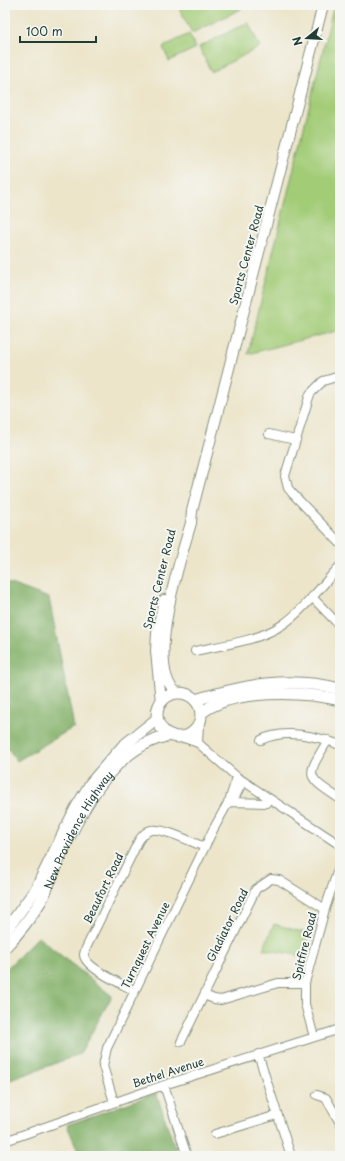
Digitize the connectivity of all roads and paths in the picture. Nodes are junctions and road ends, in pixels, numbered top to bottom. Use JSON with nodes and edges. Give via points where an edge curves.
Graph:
{"nodes":[{"id":1,"x":323,"y":5,"type":"edge"},
{"id":2,"x":340,"y":376,"type":"edge"},
{"id":3,"x":269,"y":434,"type":"dead end"},
{"id":4,"x":295,"y":440,"type":"junction"},
{"id":5,"x":192,"y":511,"type":"junction"},
{"id":6,"x":340,"y":543,"type":"edge"},
{"id":7,"x":340,"y":566,"type":"edge"},
{"id":8,"x":312,"y":597,"type":"junction"},
{"id":9,"x":340,"y":626,"type":"edge"},
{"id":10,"x":195,"y":651,"type":"dead end"},
{"id":11,"x":340,"y":689,"type":"edge"},
{"id":12,"x":177,"y":693,"type":"junction"},
{"id":13,"x":195,"y":700,"type":"junction"},
{"id":14,"x":340,"y":700,"type":"edge"},
{"id":15,"x":161,"y":702,"type":"junction"},
{"id":16,"x":200,"y":718,"type":"junction"},
{"id":17,"x":157,"y":719,"type":"junction"},
{"id":18,"x":176,"y":736,"type":"junction"},
{"id":19,"x":261,"y":740,"type":"dead end"},
{"id":20,"x":328,"y":740,"type":"junction"},
{"id":21,"x":198,"y":743,"type":"junction"},
{"id":22,"x":340,"y":746,"type":"edge"},
{"id":23,"x":240,"y":779,"type":"junction"},
{"id":24,"x":340,"y":799,"type":"edge"},
{"id":25,"x":229,"y":802,"type":"junction"},
{"id":26,"x":266,"y":803,"type":"dead end"},
{"id":27,"x":340,"y":845,"type":"edge"},
{"id":28,"x":205,"y":847,"type":"junction"},
{"id":29,"x":340,"y":863,"type":"edge"},
{"id":30,"x":325,"y":908,"type":"junction"},
{"id":31,"x":5,"y":932,"type":"edge"},
{"id":32,"x":5,"y":947,"type":"edge"},
{"id":33,"x":305,"y":983,"type":"junction"},
{"id":34,"x":134,"y":991,"type":"junction"},
{"id":35,"x":204,"y":995,"type":"junction"},
{"id":36,"x":340,"y":1029,"type":"edge"},
{"id":37,"x":314,"y":1037,"type":"junction"},
{"id":38,"x":181,"y":1042,"type":"dead end"},
{"id":39,"x":258,"y":1054,"type":"junction"},
{"id":40,"x":164,"y":1085,"type":"junction"},
{"id":41,"x":316,"y":1095,"type":"dead end"},
{"id":42,"x":114,"y":1102,"type":"junction"},
{"id":43,"x":277,"y":1115,"type":"junction"},
{"id":44,"x":340,"y":1123,"type":"edge"},
{"id":45,"x":215,"y":1134,"type":"dead end"},
{"id":46,"x":5,"y":1140,"type":"edge"},
{"id":47,"x":187,"y":1156,"type":"edge"},
{"id":48,"x":291,"y":1156,"type":"edge"}],
"edges":[{"from":1,"to":5,"type":"main road","name":"Sports Center Road"},
{"from":2,"to":4,"type":"street","via":[[323,381],[310,394]]},
{"from":3,"to":4,"type":"street"},
{"from":4,"to":6,"type":"street","via":[[285,472],[288,488]]},
{"from":5,"to":12,"type":"main road","name":"Sports Center Road","via":[[164,632],[165,672],[170,685]]},
{"from":5,"to":15,"type":"main road","name":"Sports Center Road","via":[[179,542],[159,622],[156,651]]},
{"from":7,"to":8,"type":"street"},
{"from":8,"to":9,"type":"street"},
{"from":8,"to":10,"type":"street","via":[[284,624],[266,633]]},
{"from":11,"to":13,"type":"highway","via":[[299,683],[267,683],[231,689]]},
{"from":12,"to":13,"type":"highway","via":[[186,694]]},
{"from":12,"to":15,"type":"highway","via":[[168,695]]},
{"from":13,"to":16,"type":"highway"},
{"from":14,"to":16,"type":"highway","via":[[294,693],[259,695],[217,704]]},
{"from":15,"to":17,"type":"highway"},
{"from":16,"to":18,"type":"highway","via":[[192,732]]},
{"from":16,"to":21,"type":"street"},
{"from":17,"to":18,"type":"highway","via":[[162,728]]},
{"from":17,"to":31,"type":"highway","name":"New Providence Highway","via":[[112,758],[91,783],[36,889]]},
{"from":18,"to":21,"type":"street"},
{"from":18,"to":32,"type":"highway","name":"New Providence Highway","via":[[155,738],[139,747],[103,780],[80,818],[42,898],[21,931]]},
{"from":19,"to":20,"type":"street","via":[[273,736],[292,735]]},
{"from":20,"to":22,"type":"street"},
{"from":20,"to":24,"type":"street","via":[[314,763],[312,776],[315,783]]},
{"from":21,"to":23,"type":"street"},
{"from":23,"to":25,"type":"street","name":"Turnquest Avenue","via":[[236,795]]},
{"from":23,"to":27,"type":"street"},
{"from":25,"to":26,"type":"street"},
{"from":25,"to":28,"type":"street","name":"Turnquest Avenue"},
{"from":28,"to":34,"type":"street","name":"Turnquest Avenue"},
{"from":28,"to":34,"type":"street","name":"Beaufort Road","via":[[160,830],[150,830],[139,840],[84,955],[95,969]]},
{"from":29,"to":30,"type":"street","name":"Spitfire Road"},
{"from":30,"to":33,"type":"street","name":"Spitfire Road"},
{"from":30,"to":35,"type":"street","name":"Gladiator Road","via":[[279,880],[265,881],[256,889]]},
{"from":33,"to":35,"type":"street","via":[[278,983],[221,1000]]},
{"from":33,"to":37,"type":"street","name":"Spitfire Road","via":[[305,1004]]},
{"from":34,"to":42,"type":"street","name":"Turnquest Avenue","via":[[104,1059],[105,1075]]},
{"from":35,"to":38,"type":"street","name":"Gladiator Road"},
{"from":36,"to":37,"type":"street","name":"Bethel Avenue"},
{"from":37,"to":39,"type":"street","name":"Bethel Avenue"},
{"from":39,"to":40,"type":"street","name":"Bethel Avenue"},
{"from":39,"to":43,"type":"street"},
{"from":40,"to":42,"type":"street","name":"Bethel Avenue"},
{"from":40,"to":47,"type":"street"},
{"from":41,"to":44,"type":"street","via":[[326,1098]]},
{"from":42,"to":46,"type":"street","name":"Bethel Avenue"},
{"from":43,"to":45,"type":"street"},
{"from":43,"to":48,"type":"street"}]}
